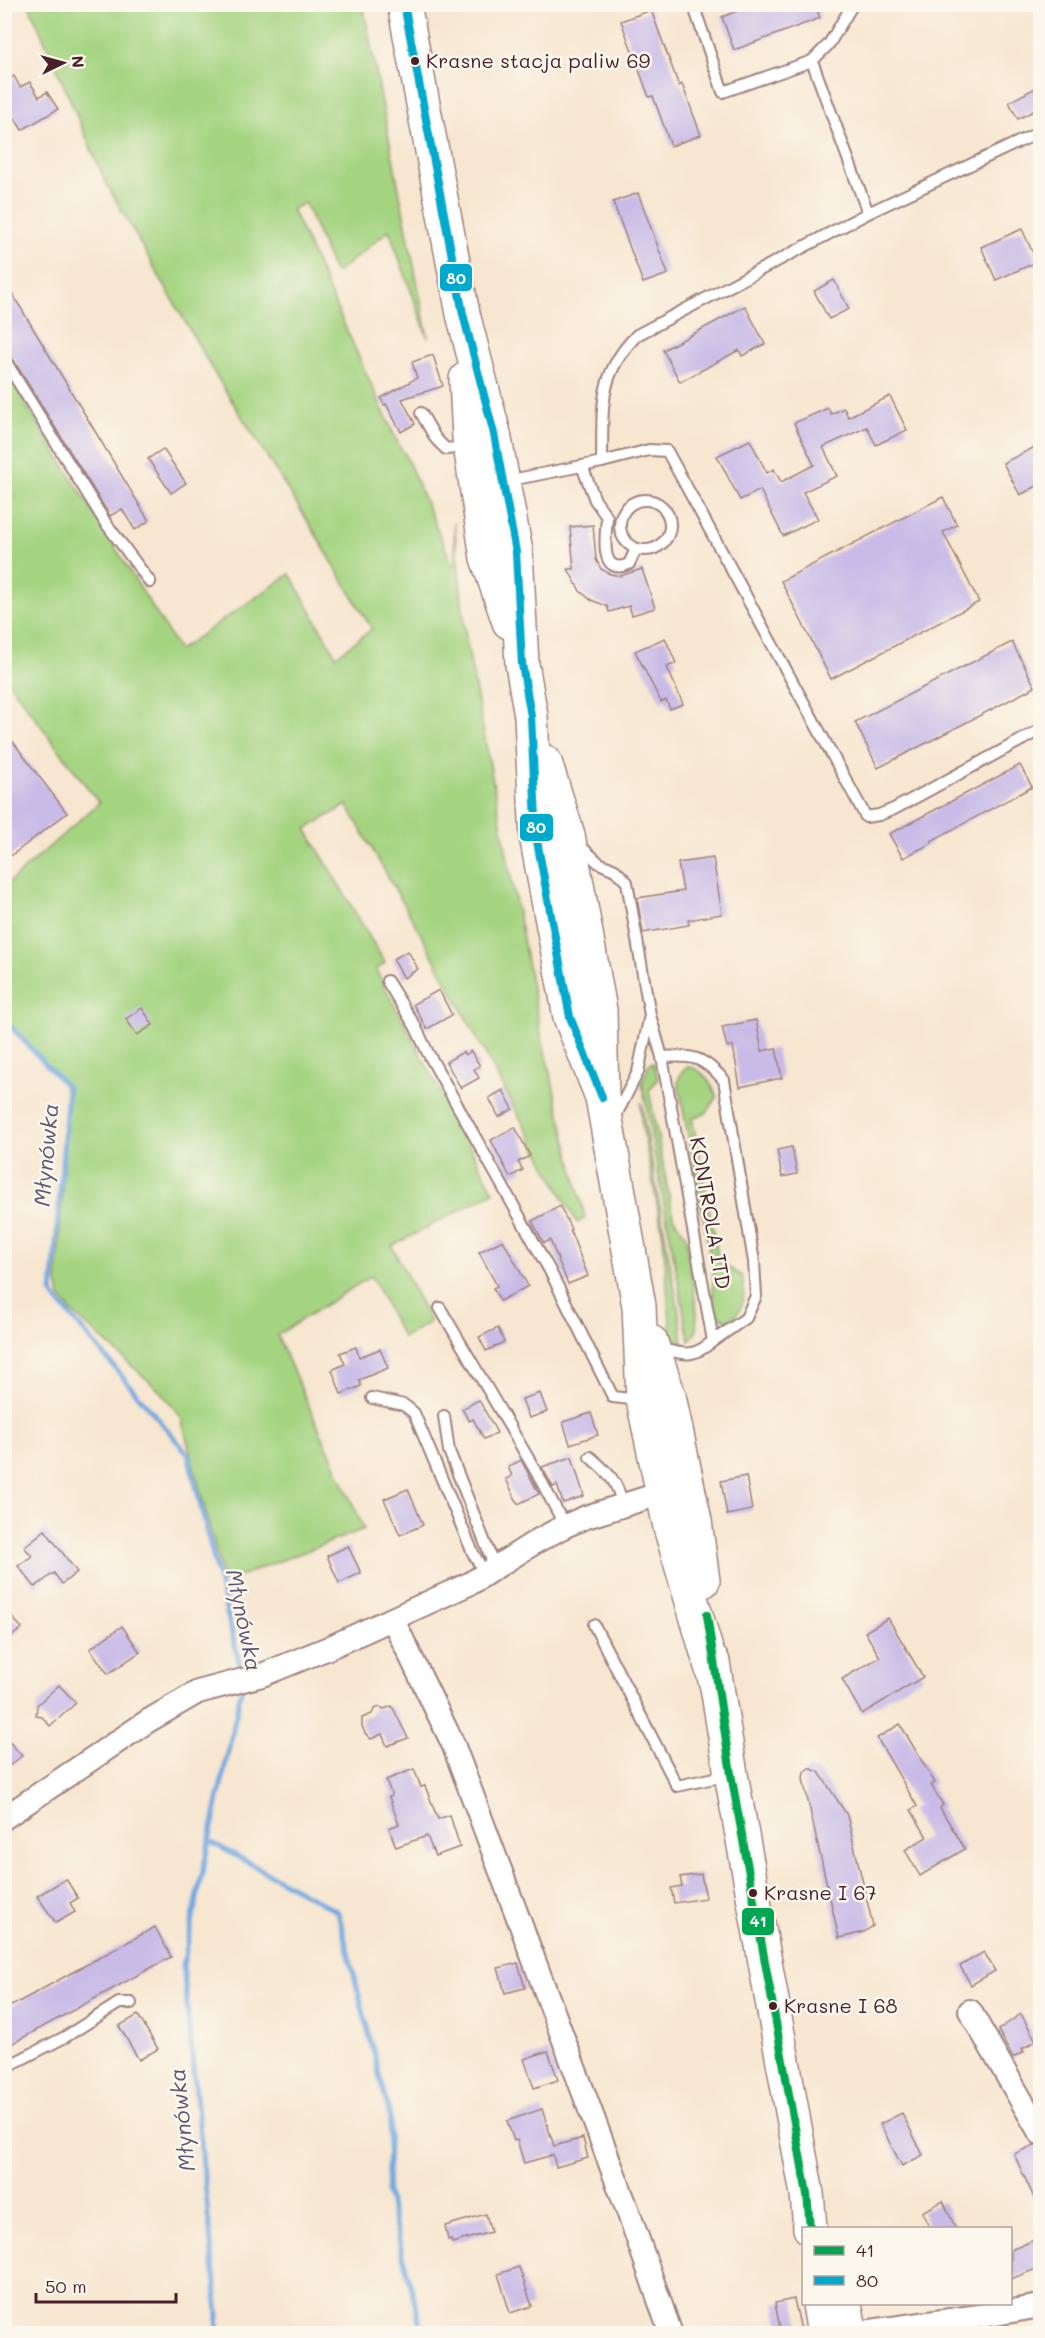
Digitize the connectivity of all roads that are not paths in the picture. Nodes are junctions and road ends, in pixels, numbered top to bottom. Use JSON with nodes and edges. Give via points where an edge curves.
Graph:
{"nodes":[{"id":1,"x":404,"y":4,"type":"edge"},
{"id":2,"x":693,"y":4,"type":"edge"},
{"id":3,"x":853,"y":4,"type":"edge"},
{"id":4,"x":4,"y":5,"type":"edge"},
{"id":5,"x":4,"y":13,"type":"edge"},
{"id":6,"x":812,"y":61,"type":"junction"},
{"id":7,"x":1041,"y":132,"type":"edge"},
{"id":8,"x":868,"y":213,"type":"junction"},
{"id":9,"x":463,"y":314,"type":"junction"},
{"id":10,"x":4,"y":359,"type":"edge"},
{"id":11,"x":421,"y":412,"type":"dead end"},
{"id":12,"x":470,"y":446,"type":"junction"},
{"id":13,"x":602,"y":462,"type":"junction"},
{"id":14,"x":582,"y":466,"type":"junction"},
{"id":15,"x":492,"y":496,"type":"junction"},
{"id":16,"x":636,"y":549,"type":"junction"},
{"id":17,"x":150,"y":582,"type":"dead end"},
{"id":18,"x":531,"y":716,"type":"junction"},
{"id":19,"x":1041,"y":730,"type":"edge"},
{"id":20,"x":584,"y":875,"type":"junction"},
{"id":21,"x":387,"y":981,"type":"dead end"},
{"id":22,"x":650,"y":1015,"type":"junction"},
{"id":23,"x":662,"y":1057,"type":"junction"},
{"id":24,"x":602,"y":1097,"type":"junction"},
{"id":25,"x":607,"y":1132,"type":"junction"},
{"id":26,"x":440,"y":1308,"type":"dead end"},
{"id":27,"x":713,"y":1341,"type":"junction"},
{"id":28,"x":646,"y":1344,"type":"junction"},
{"id":29,"x":372,"y":1398,"type":"dead end"},
{"id":30,"x":643,"y":1400,"type":"junction"},
{"id":31,"x":444,"y":1416,"type":"dead end"},
{"id":32,"x":590,"y":1457,"type":"dead end"},
{"id":33,"x":662,"y":1493,"type":"junction"},
{"id":34,"x":623,"y":1506,"type":"junction"},
{"id":35,"x":565,"y":1526,"type":"junction"},
{"id":36,"x":490,"y":1571,"type":"junction"},
{"id":37,"x":393,"y":1620,"type":"junction"},
{"id":38,"x":594,"y":1625,"type":"dead end"},
{"id":39,"x":716,"y":1683,"type":"junction"},
{"id":40,"x":731,"y":1774,"type":"junction"},
{"id":41,"x":4,"y":1818,"type":"edge"},
{"id":42,"x":130,"y":2003,"type":"dead end"},
{"id":43,"x":970,"y":2011,"type":"dead end"},
{"id":44,"x":4,"y":2068,"type":"edge"},
{"id":45,"x":1041,"y":2133,"type":"edge"},
{"id":46,"x":807,"y":2194,"type":"junction"},
{"id":47,"x":810,"y":2227,"type":"edge"},
{"id":48,"x":819,"y":2227,"type":"edge"},
{"id":49,"x":820,"y":2305,"type":"edge"},
{"id":50,"x":825,"y":2305,"type":"edge"},
{"id":51,"x":1041,"y":2306,"type":"edge"},
{"id":52,"x":844,"y":2327,"type":"edge"},
{"id":53,"x":671,"y":2334,"type":"edge"}],
"edges":[{"from":1,"to":9,"type":"main road"},
{"from":2,"to":6,"type":"lane","via":[[723,92]]},
{"from":3,"to":6,"type":"lane","via":[[829,44]]},
{"from":4,"to":5,"type":"lane"},
{"from":6,"to":8,"type":"lane"},
{"from":7,"to":8,"type":"lane"},
{"from":8,"to":13,"type":"lane","via":[[637,336],[616,360],[603,397]]},
{"from":9,"to":12,"type":"main road"},
{"from":9,"to":15,"type":"main road","via":[[494,434]]},
{"from":10,"to":17,"type":"lane","via":[[105,522]]},
{"from":11,"to":12,"type":"lane","via":[[440,446]]},
{"from":12,"to":15,"type":"main road"},
{"from":13,"to":14,"type":"lane"},
{"from":13,"to":19,"type":"lane","via":[[649,450],[668,451],[866,817],[894,809]]},
{"from":14,"to":15,"type":"lane"},
{"from":14,"to":16,"type":"lane","via":[[595,500],[608,518],[607,559],[623,567],[629,564]]},
{"from":15,"to":18,"type":"main road","via":[[487,558],[522,664]]},
{"from":16,"to":16,"type":"lane","via":[[654,549],[670,532],[669,516],[652,500],[636,501],[620,518],[621,534]]},
{"from":18,"to":20,"type":"main road"},
{"from":18,"to":24,"type":"main road","via":[[537,841],[559,925],[570,1017]]},
{"from":20,"to":22,"type":"lane","name":"KONTROLA ITD","via":[[615,870],[627,882]]},
{"from":20,"to":24,"type":"main road","via":[[600,1010]]},
{"from":21,"to":30,"type":"lane","via":[[550,1271],[613,1397]]},
{"from":22,"to":23,"type":"lane","name":"KONTROLA ITD"},
{"from":22,"to":25,"type":"lane","via":[[638,1072]]},
{"from":23,"to":27,"type":"lane","name":"KONTROLA ITD"},
{"from":23,"to":27,"type":"lane","via":[[687,1055],[710,1064],[724,1080],[756,1296],[746,1318]]},
{"from":24,"to":25,"type":"main road"},
{"from":25,"to":28,"type":"main road"},
{"from":26,"to":35,"type":"lane"},
{"from":27,"to":28,"type":"lane","via":[[689,1355]]},
{"from":28,"to":30,"type":"main road"},
{"from":28,"to":39,"type":"main road","via":[[669,1396],[695,1521]]},
{"from":29,"to":36,"type":"lane","via":[[404,1405],[414,1413],[473,1553]]},
{"from":30,"to":33,"type":"main road"},
{"from":31,"to":36,"type":"lane","via":[[448,1451]]},
{"from":32,"to":34,"type":"lane","via":[[611,1475]]},
{"from":33,"to":34,"type":"street"},
{"from":33,"to":39,"type":"main road"},
{"from":34,"to":35,"type":"street"},
{"from":35,"to":36,"type":"street"},
{"from":36,"to":37,"type":"street"},
{"from":37,"to":41,"type":"street","via":[[262,1676],[198,1692],[157,1715]]},
{"from":37,"to":53,"type":"street","via":[[453,1744]]},
{"from":38,"to":40,"type":"lane","via":[[677,1786]]},
{"from":39,"to":40,"type":"main road"},
{"from":40,"to":46,"type":"main road"},
{"from":42,"to":44,"type":"lane","via":[[119,2003]]},
{"from":43,"to":45,"type":"street"},
{"from":46,"to":47,"type":"main road"},
{"from":46,"to":48,"type":"main road"},
{"from":49,"to":52,"type":"main road"},
{"from":50,"to":52,"type":"street"},
{"from":51,"to":52,"type":"street"}]}
